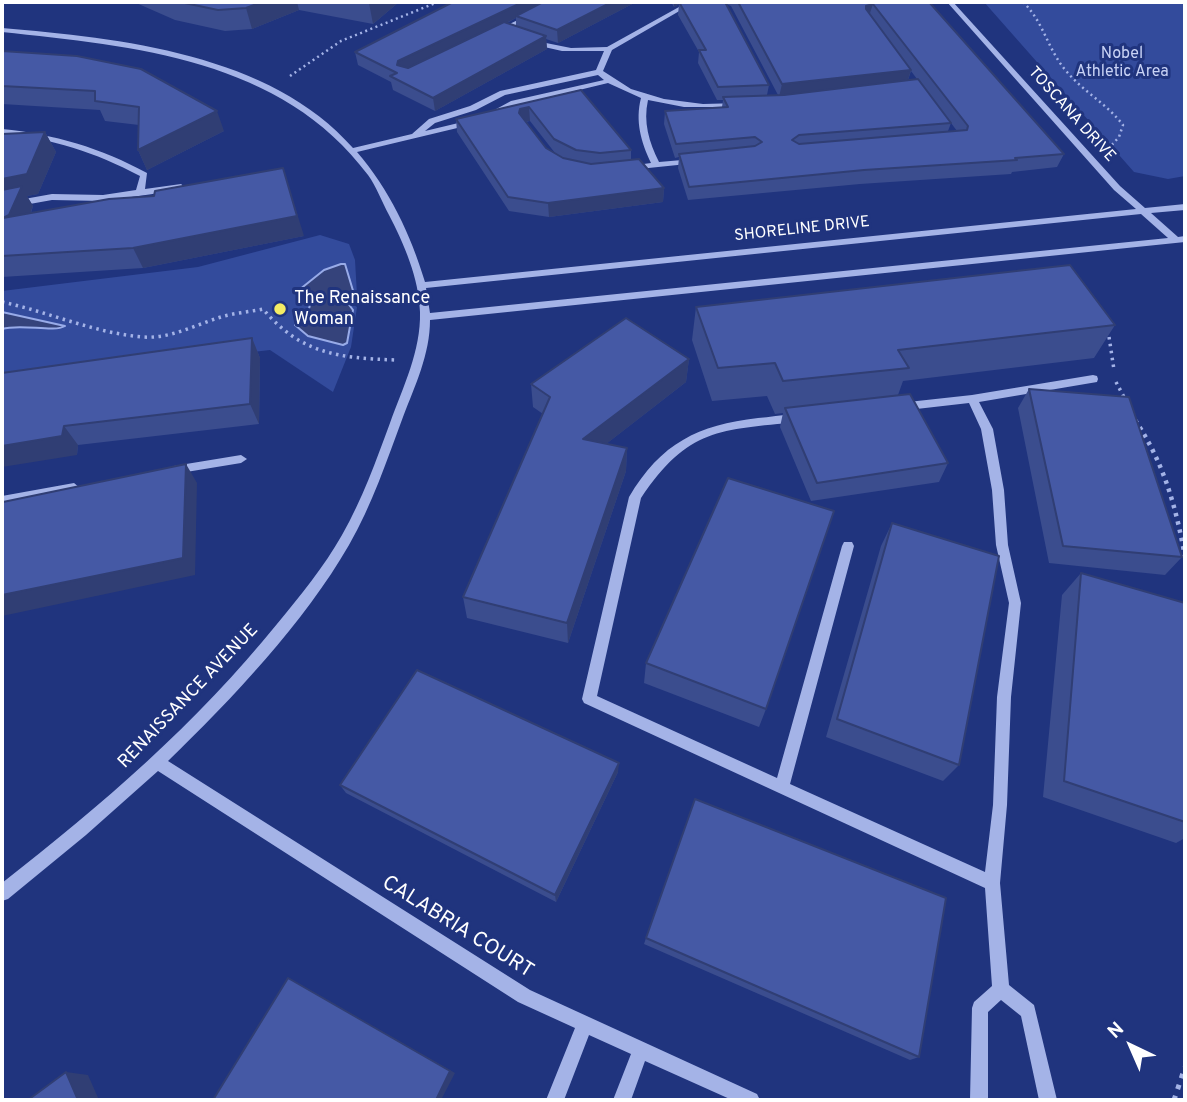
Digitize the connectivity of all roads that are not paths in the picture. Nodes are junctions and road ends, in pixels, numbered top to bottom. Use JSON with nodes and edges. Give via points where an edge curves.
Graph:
{"nodes":[{"id":1,"x":560,"y":2,"type":"edge"},
{"id":2,"x":692,"y":2,"type":"edge"},
{"id":3,"x":950,"y":2,"type":"edge"},
{"id":4,"x":504,"y":29,"type":"junction"},
{"id":5,"x":2,"y":30,"type":"edge"},
{"id":6,"x":515,"y":33,"type":"edge"},
{"id":7,"x":492,"y":35,"type":"edge"},
{"id":8,"x":526,"y":38,"type":"edge"},
{"id":9,"x":609,"y":49,"type":"junction"},
{"id":10,"x":599,"y":72,"type":"junction"},
{"id":11,"x":608,"y":81,"type":"junction"},
{"id":12,"x":646,"y":95,"type":"junction"},
{"id":13,"x":747,"y":104,"type":"edge"},
{"id":14,"x":2,"y":131,"type":"edge"},
{"id":15,"x":415,"y":136,"type":"junction"},
{"id":16,"x":356,"y":150,"type":"junction"},
{"id":17,"x":705,"y":160,"type":"edge"},
{"id":18,"x":656,"y":165,"type":"junction"},
{"id":19,"x":617,"y":169,"type":"edge"},
{"id":20,"x":191,"y":185,"type":"edge"},
{"id":21,"x":139,"y":192,"type":"junction"},
{"id":22,"x":2,"y":206,"type":"edge"},
{"id":23,"x":1185,"y":206,"type":"edge"},
{"id":24,"x":1144,"y":210,"type":"junction"},
{"id":25,"x":1181,"y":239,"type":"edge"},
{"id":26,"x":423,"y":285,"type":"junction"},
{"id":27,"x":426,"y":317,"type":"junction"},
{"id":28,"x":1093,"y":379,"type":"dead end"},
{"id":29,"x":972,"y":399,"type":"junction"},
{"id":30,"x":890,"y":408,"type":"edge"},
{"id":31,"x":808,"y":417,"type":"edge"},
{"id":32,"x":241,"y":459,"type":"dead end"},
{"id":33,"x":161,"y":473,"type":"edge"},
{"id":34,"x":82,"y":487,"type":"edge"},
{"id":35,"x":2,"y":501,"type":"edge"},
{"id":36,"x":848,"y":546,"type":"dead end"},
{"id":37,"x":156,"y":762,"type":"junction"},
{"id":38,"x":782,"y":787,"type":"junction"},
{"id":39,"x":992,"y":883,"type":"junction"},
{"id":40,"x":2,"y":893,"type":"edge"},
{"id":41,"x":1001,"y":989,"type":"junction"},
{"id":42,"x":585,"y":1024,"type":"junction"},
{"id":43,"x":641,"y":1049,"type":"junction"},
{"id":44,"x":555,"y":1100,"type":"edge"},
{"id":45,"x":622,"y":1100,"type":"edge"},
{"id":46,"x":751,"y":1100,"type":"edge"},
{"id":47,"x":979,"y":1100,"type":"edge"},
{"id":48,"x":1048,"y":1100,"type":"edge"}],
"edges":[{"from":1,"to":4,"type":"street"},
{"from":2,"to":9,"type":"street"},
{"from":3,"to":24,"type":"street","name":"TOSCANA DRIVE","via":[[1117,188]]},
{"from":4,"to":6,"type":"street"},
{"from":4,"to":7,"type":"street"},
{"from":5,"to":16,"type":"street","name":"RENAISSANCE AVENUE","via":[[123,43],[221,67],[314,114]]},
{"from":8,"to":9,"type":"street","via":[[548,48]]},
{"from":9,"to":10,"type":"street"},
{"from":10,"to":11,"type":"street"},
{"from":10,"to":15,"type":"street","via":[[503,93],[432,121]]},
{"from":11,"to":12,"type":"street"},
{"from":11,"to":15,"type":"street","via":[[514,103],[448,130]]},
{"from":12,"to":13,"type":"street","via":[[719,107]]},
{"from":12,"to":18,"type":"street","via":[[640,112]]},
{"from":14,"to":21,"type":"street","via":[[60,139],[105,153],[144,175]]},
{"from":15,"to":16,"type":"street"},
{"from":16,"to":26,"type":"street","name":"RENAISSANCE AVENUE","via":[[396,215]]},
{"from":17,"to":18,"type":"street"},
{"from":18,"to":19,"type":"street"},
{"from":20,"to":21,"type":"street"},
{"from":21,"to":22,"type":"street","via":[[103,198],[52,197]]},
{"from":23,"to":24,"type":"street","name":"SHORELINE DRIVE"},
{"from":24,"to":25,"type":"street","name":"TOSCANA DRIVE"},
{"from":24,"to":26,"type":"street","name":"SHORELINE DRIVE"},
{"from":25,"to":27,"type":"street"},
{"from":26,"to":27,"type":"street","name":"RENAISSANCE AVENUE"},
{"from":27,"to":37,"type":"street","name":"RENAISSANCE AVENUE","via":[[417,360],[374,482],[345,541],[257,661]]},
{"from":28,"to":29,"type":"street"},
{"from":29,"to":30,"type":"street"},
{"from":29,"to":39,"type":"street","via":[[987,429],[1015,603]]},
{"from":31,"to":38,"type":"street","via":[[727,426],[685,439],[651,471],[635,497],[589,699]]},
{"from":32,"to":33,"type":"street"},
{"from":34,"to":35,"type":"street"},
{"from":36,"to":38,"type":"street"},
{"from":37,"to":40,"type":"street","name":"RENAISSANCE AVENUE"},
{"from":37,"to":42,"type":"street","name":"CALABRIA COURT","via":[[524,996]]},
{"from":38,"to":39,"type":"street"},
{"from":39,"to":41,"type":"street"},
{"from":41,"to":47,"type":"street","via":[[980,1008]]},
{"from":41,"to":48,"type":"street","via":[[1028,1011]]},
{"from":42,"to":43,"type":"street","name":"CALABRIA COURT"},
{"from":42,"to":44,"type":"street"},
{"from":43,"to":45,"type":"street"},
{"from":43,"to":46,"type":"street","name":"CALABRIA COURT"}]}
